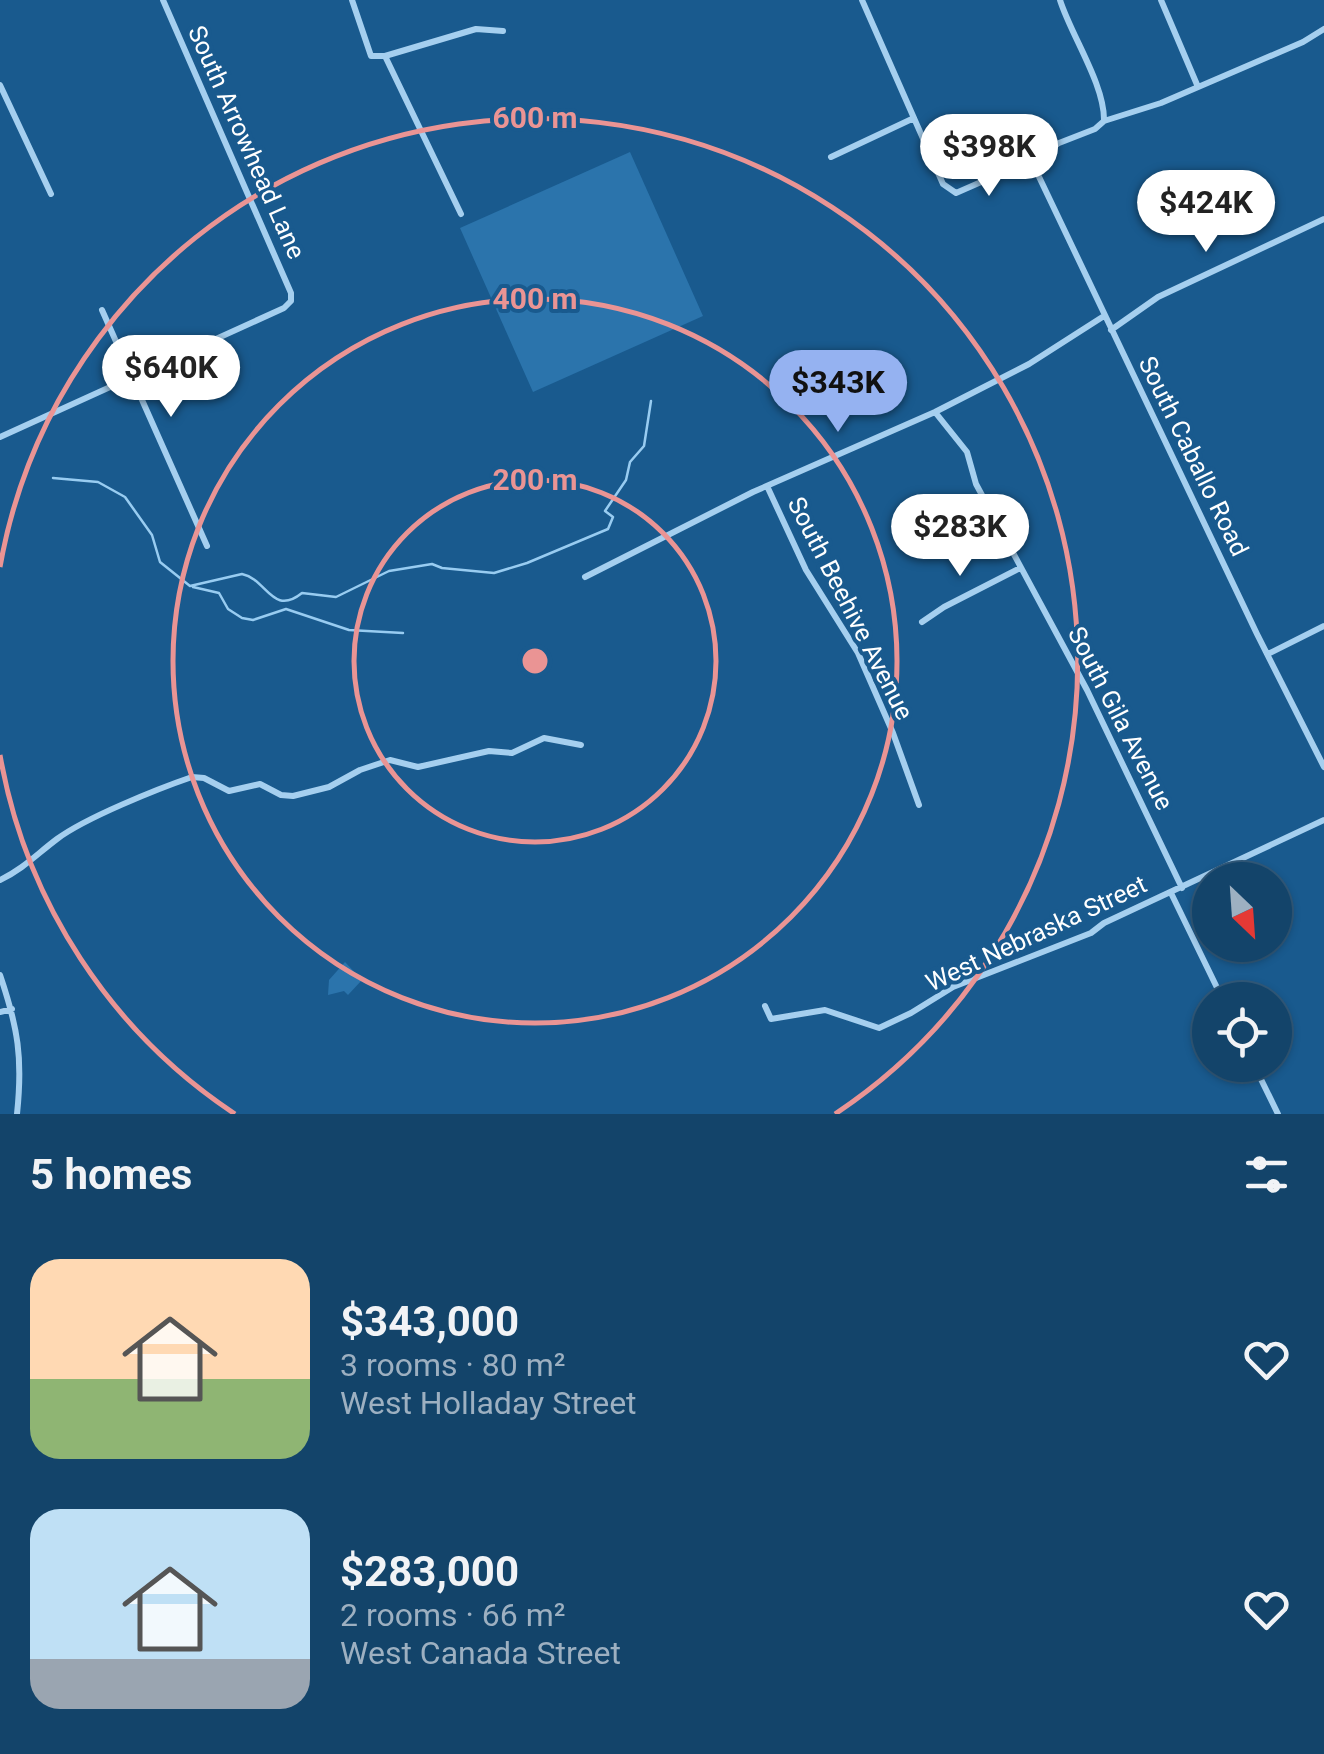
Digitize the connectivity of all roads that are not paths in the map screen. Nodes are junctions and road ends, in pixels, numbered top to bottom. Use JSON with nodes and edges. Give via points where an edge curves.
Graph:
{"nodes":[{"id":1,"x":163,"y":0,"type":"edge"},
{"id":2,"x":352,"y":0,"type":"edge"},
{"id":3,"x":862,"y":0,"type":"edge"},
{"id":4,"x":1060,"y":0,"type":"edge"},
{"id":5,"x":1161,"y":0,"type":"edge"},
{"id":6,"x":1324,"y":29,"type":"edge"},
{"id":7,"x":503,"y":31,"type":"dead end"},
{"id":8,"x":385,"y":56,"type":"junction"},
{"id":9,"x":0,"y":85,"type":"edge"},
{"id":10,"x":1198,"y":87,"type":"junction"},
{"id":11,"x":914,"y":118,"type":"junction"},
{"id":12,"x":1104,"y":121,"type":"junction"},
{"id":13,"x":831,"y":157,"type":"dead end"},
{"id":14,"x":1031,"y":160,"type":"junction"},
{"id":15,"x":51,"y":194,"type":"dead end"},
{"id":16,"x":461,"y":214,"type":"dead end"},
{"id":17,"x":1324,"y":220,"type":"edge"},
{"id":18,"x":102,"y":310,"type":"dead end"},
{"id":19,"x":1104,"y":316,"type":"junction"},
{"id":20,"x":1111,"y":330,"type":"junction"},
{"id":21,"x":133,"y":378,"type":"junction"},
{"id":22,"x":935,"y":412,"type":"junction"},
{"id":23,"x":0,"y":437,"type":"edge"},
{"id":24,"x":767,"y":486,"type":"junction"},
{"id":25,"x":206,"y":546,"type":"dead end"},
{"id":26,"x":1020,"y":568,"type":"junction"},
{"id":27,"x":586,"y":577,"type":"dead end"},
{"id":28,"x":922,"y":622,"type":"dead end"},
{"id":29,"x":1324,"y":626,"type":"edge"},
{"id":30,"x":1268,"y":654,"type":"junction"},
{"id":31,"x":581,"y":745,"type":"dead end"},
{"id":32,"x":1324,"y":768,"type":"edge"},
{"id":33,"x":919,"y":806,"type":"dead end"},
{"id":34,"x":1324,"y":820,"type":"edge"},
{"id":35,"x":0,"y":880,"type":"edge"},
{"id":36,"x":1182,"y":888,"type":"junction"},
{"id":37,"x":1171,"y":893,"type":"junction"},
{"id":38,"x":0,"y":975,"type":"edge"},
{"id":39,"x":1214,"y":982,"type":"edge"},
{"id":40,"x":764,"y":1006,"type":"dead end"},
{"id":41,"x":12,"y":1009,"type":"junction"},
{"id":42,"x":0,"y":1012,"type":"edge"},
{"id":43,"x":1262,"y":1082,"type":"edge"},
{"id":44,"x":17,"y":1114,"type":"edge"},
{"id":45,"x":1278,"y":1114,"type":"edge"}],
"edges":[{"from":1,"to":21,"type":"street","name":"South Arrowhead Lane","via":[[291,301]]},
{"from":2,"to":8,"type":"street","via":[[370,56]]},
{"from":3,"to":11,"type":"street"},
{"from":4,"to":12,"type":"street"},
{"from":5,"to":10,"type":"street"},
{"from":6,"to":10,"type":"street"},
{"from":7,"to":8,"type":"street","via":[[476,29]]},
{"from":8,"to":16,"type":"street"},
{"from":9,"to":15,"type":"street"},
{"from":10,"to":12,"type":"street"},
{"from":11,"to":13,"type":"street"},
{"from":11,"to":14,"type":"street","via":[[946,190],[963,191]]},
{"from":12,"to":14,"type":"street"},
{"from":14,"to":19,"type":"street","name":"South Caballo Road"},
{"from":17,"to":20,"type":"street","via":[[1158,297]]},
{"from":18,"to":21,"type":"street"},
{"from":19,"to":20,"type":"street","name":"South Caballo Road"},
{"from":19,"to":22,"type":"street","via":[[1030,364]]},
{"from":20,"to":30,"type":"street","name":"South Caballo Road"},
{"from":21,"to":23,"type":"street"},
{"from":21,"to":25,"type":"street"},
{"from":22,"to":24,"type":"street"},
{"from":22,"to":26,"type":"street","name":"South Gila Avenue","via":[[966,452]]},
{"from":24,"to":27,"type":"street"},
{"from":24,"to":33,"type":"street","name":"South Beehive Avenue","via":[[806,570],[858,653]]},
{"from":26,"to":28,"type":"street"},
{"from":26,"to":36,"type":"street","name":"South Gila Avenue"},
{"from":29,"to":30,"type":"street"},
{"from":30,"to":32,"type":"street","name":"South Caballo Road"},
{"from":31,"to":35,"type":"street","via":[[544,738],[512,753],[489,750],[418,767],[378,762],[292,796],[260,784],[229,791],[192,777],[74,829]]},
{"from":34,"to":36,"type":"street","name":"West Nebraska Street"},
{"from":36,"to":37,"type":"street","name":"West Nebraska Street"},
{"from":37,"to":39,"type":"street"},
{"from":37,"to":40,"type":"street","name":"West Nebraska Street","via":[[954,987],[880,1028],[825,1010],[771,1019]]},
{"from":38,"to":41,"type":"street"},
{"from":41,"to":42,"type":"street"},
{"from":41,"to":44,"type":"street","via":[[22,1067]]},
{"from":43,"to":45,"type":"street"}]}
